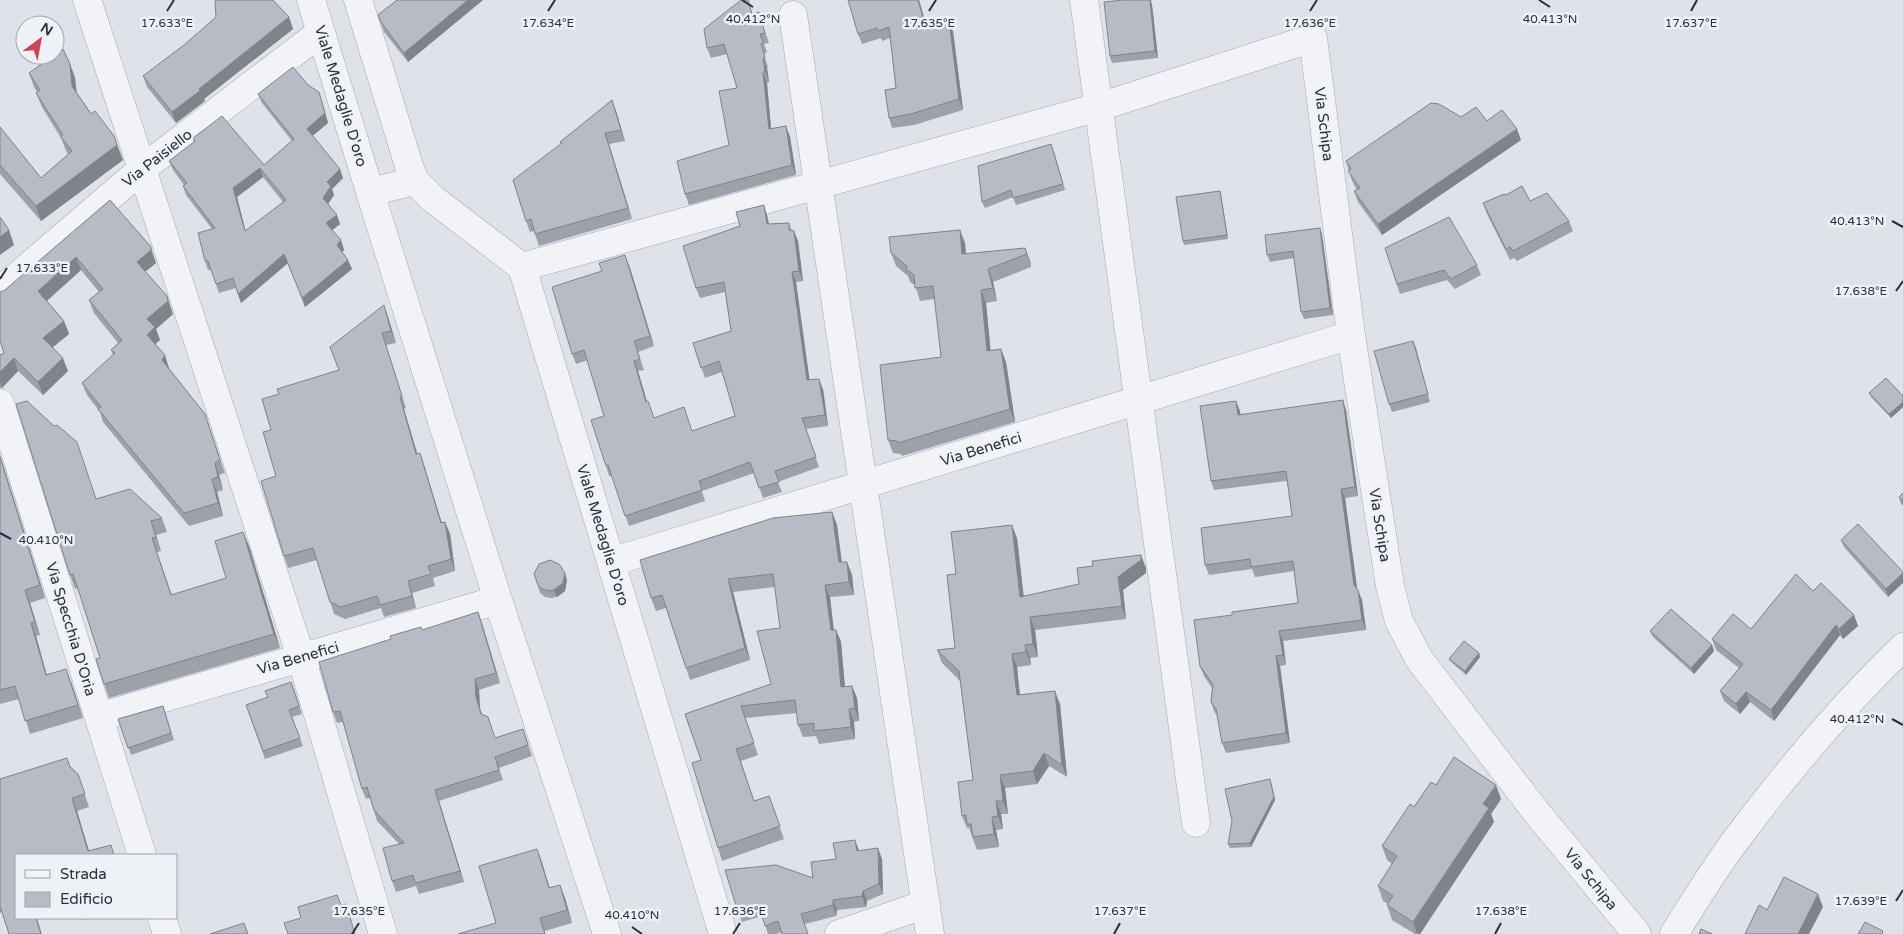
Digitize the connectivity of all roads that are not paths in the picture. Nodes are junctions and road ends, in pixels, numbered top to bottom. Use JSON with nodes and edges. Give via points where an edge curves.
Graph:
{"nodes":[{"id":1,"x":87,"y":0,"type":"edge"},
{"id":2,"x":311,"y":0,"type":"edge"},
{"id":3,"x":358,"y":0,"type":"edge"},
{"id":4,"x":1084,"y":0,"type":"edge"},
{"id":5,"x":793,"y":15,"type":"dead end"},
{"id":6,"x":320,"y":32,"type":"junction"},
{"id":7,"x":1099,"y":106,"type":"junction"},
{"id":8,"x":142,"y":169,"type":"junction"},
{"id":9,"x":415,"y":181,"type":"junction"},
{"id":10,"x":819,"y":183,"type":"junction"},
{"id":11,"x":370,"y":192,"type":"junction"},
{"id":12,"x":522,"y":267,"type":"junction"},
{"id":13,"x":0,"y":291,"type":"edge"},
{"id":14,"x":1351,"y":335,"type":"junction"},
{"id":15,"x":1138,"y":400,"type":"junction"},
{"id":16,"x":0,"y":403,"type":"edge"},
{"id":17,"x":864,"y":484,"type":"junction"},
{"id":18,"x":611,"y":562,"type":"junction"},
{"id":19,"x":498,"y":600,"type":"junction"},
{"id":20,"x":1903,"y":647,"type":"edge"},
{"id":21,"x":301,"y":657,"type":"junction"},
{"id":22,"x":99,"y":716,"type":"junction"},
{"id":23,"x":1196,"y":823,"type":"dead end"},
{"id":24,"x":142,"y":854,"type":"edge"},
{"id":25,"x":926,"y":904,"type":"junction"},
{"id":26,"x":162,"y":919,"type":"edge"},
{"id":27,"x":167,"y":934,"type":"edge"},
{"id":28,"x":383,"y":934,"type":"edge"},
{"id":29,"x":607,"y":934,"type":"edge"},
{"id":30,"x":723,"y":934,"type":"edge"},
{"id":31,"x":839,"y":934,"type":"edge"},
{"id":32,"x":930,"y":934,"type":"edge"},
{"id":33,"x":1637,"y":934,"type":"edge"},
{"id":34,"x":1674,"y":934,"type":"edge"}],
"edges":[{"from":1,"to":8,"type":"street"},
{"from":2,"to":6,"type":"street","name":"Viale Medaglie D'oro"},
{"from":3,"to":9,"type":"street"},
{"from":4,"to":7,"type":"street"},
{"from":5,"to":10,"type":"street"},
{"from":6,"to":8,"type":"street","name":"Via Paisiello"},
{"from":6,"to":11,"type":"street","name":"Viale Medaglie D'oro"},
{"from":7,"to":10,"type":"street"},
{"from":7,"to":14,"type":"street","name":"Via Schipa","via":[[1313,38]]},
{"from":7,"to":15,"type":"street"},
{"from":8,"to":13,"type":"street","name":"Via Paisiello"},
{"from":8,"to":21,"type":"street"},
{"from":9,"to":11,"type":"street"},
{"from":9,"to":12,"type":"street"},
{"from":10,"to":12,"type":"street"},
{"from":10,"to":17,"type":"street"},
{"from":11,"to":19,"type":"street","name":"Viale Medaglie D'oro"},
{"from":12,"to":18,"type":"street","name":"Viale Medaglie D'oro"},
{"from":14,"to":15,"type":"street","name":"Via Benefici"},
{"from":14,"to":33,"type":"street","name":"Via Schipa","via":[[1390,586],[1399,621],[1419,659],[1537,813]]},
{"from":15,"to":17,"type":"street","name":"Via Benefici"},
{"from":15,"to":23,"type":"street"},
{"from":16,"to":22,"type":"street","name":"Via Specchia D'Oria"},
{"from":17,"to":18,"type":"street","name":"Via Benefici"},
{"from":17,"to":25,"type":"street"},
{"from":18,"to":30,"type":"street","name":"Viale Medaglie D'oro"},
{"from":19,"to":21,"type":"street","name":"Via Benefici"},
{"from":19,"to":29,"type":"street","name":"Viale Medaglie D'oro"},
{"from":20,"to":34,"type":"street","via":[[1870,679],[1797,762],[1738,837]]},
{"from":21,"to":22,"type":"street","name":"Via Benefici"},
{"from":21,"to":28,"type":"street"},
{"from":22,"to":24,"type":"street","name":"Via Specchia D'Oria"},
{"from":25,"to":31,"type":"street"},
{"from":25,"to":32,"type":"street"},
{"from":26,"to":27,"type":"street"}]}
